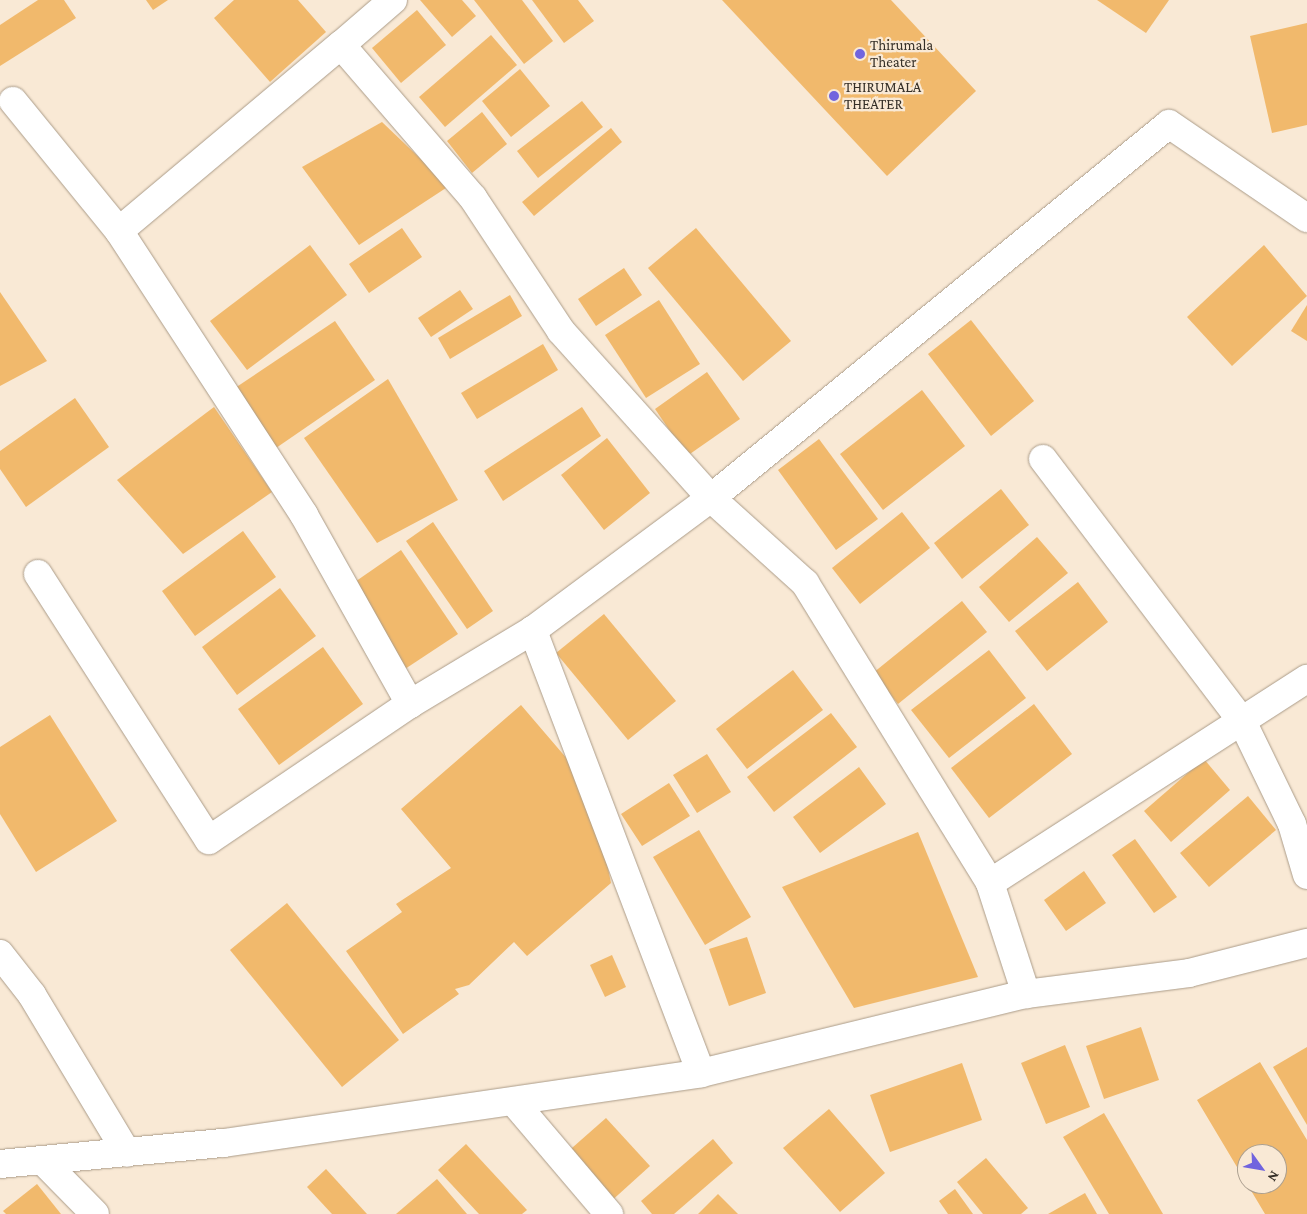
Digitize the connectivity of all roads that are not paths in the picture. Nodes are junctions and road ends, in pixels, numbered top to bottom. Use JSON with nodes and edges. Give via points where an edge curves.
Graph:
{"nodes":[{"id":1,"x":393,"y":0,"type":"edge"},
{"id":2,"x":341,"y":45,"type":"junction"},
{"id":3,"x":4,"y":98,"type":"edge"},
{"id":4,"x":1307,"y":218,"type":"edge"},
{"id":5,"x":119,"y":231,"type":"junction"},
{"id":6,"x":1043,"y":459,"type":"dead end"},
{"id":7,"x":711,"y":498,"type":"junction"},
{"id":8,"x":38,"y":574,"type":"dead end"},
{"id":9,"x":533,"y":630,"type":"junction"},
{"id":10,"x":1307,"y":679,"type":"edge"},
{"id":11,"x":410,"y":704,"type":"junction"},
{"id":12,"x":1242,"y":721,"type":"junction"},
{"id":13,"x":1307,"y":874,"type":"edge"},
{"id":14,"x":990,"y":883,"type":"junction"},
{"id":15,"x":1307,"y":943,"type":"edge"},
{"id":16,"x":0,"y":954,"type":"edge"},
{"id":17,"x":1026,"y":994,"type":"junction"},
{"id":18,"x":700,"y":1072,"type":"junction"},
{"id":19,"x":514,"y":1102,"type":"junction"},
{"id":20,"x":127,"y":1153,"type":"junction"},
{"id":21,"x":43,"y":1162,"type":"junction"},
{"id":22,"x":0,"y":1164,"type":"edge"},
{"id":23,"x":94,"y":1214,"type":"edge"},
{"id":24,"x":609,"y":1214,"type":"edge"}],
"edges":[{"from":1,"to":2,"type":"street"},
{"from":2,"to":5,"type":"street"},
{"from":2,"to":7,"type":"street","via":[[473,198],[561,331]]},
{"from":3,"to":5,"type":"street"},
{"from":4,"to":7,"type":"street","via":[[1169,124]]},
{"from":5,"to":11,"type":"street","via":[[304,515]]},
{"from":6,"to":12,"type":"street"},
{"from":7,"to":9,"type":"street"},
{"from":7,"to":14,"type":"street","via":[[805,583]]},
{"from":8,"to":11,"type":"street","via":[[209,840]]},
{"from":9,"to":11,"type":"street"},
{"from":9,"to":18,"type":"street"},
{"from":10,"to":12,"type":"street"},
{"from":12,"to":13,"type":"street","via":[[1292,824]]},
{"from":12,"to":14,"type":"street"},
{"from":14,"to":17,"type":"street"},
{"from":15,"to":17,"type":"street","via":[[1189,973]]},
{"from":16,"to":20,"type":"street","via":[[32,995]]},
{"from":17,"to":18,"type":"street"},
{"from":18,"to":19,"type":"street"},
{"from":19,"to":20,"type":"street","via":[[224,1143]]},
{"from":19,"to":24,"type":"street"},
{"from":20,"to":21,"type":"street"},
{"from":21,"to":22,"type":"street"},
{"from":21,"to":23,"type":"street"}]}
